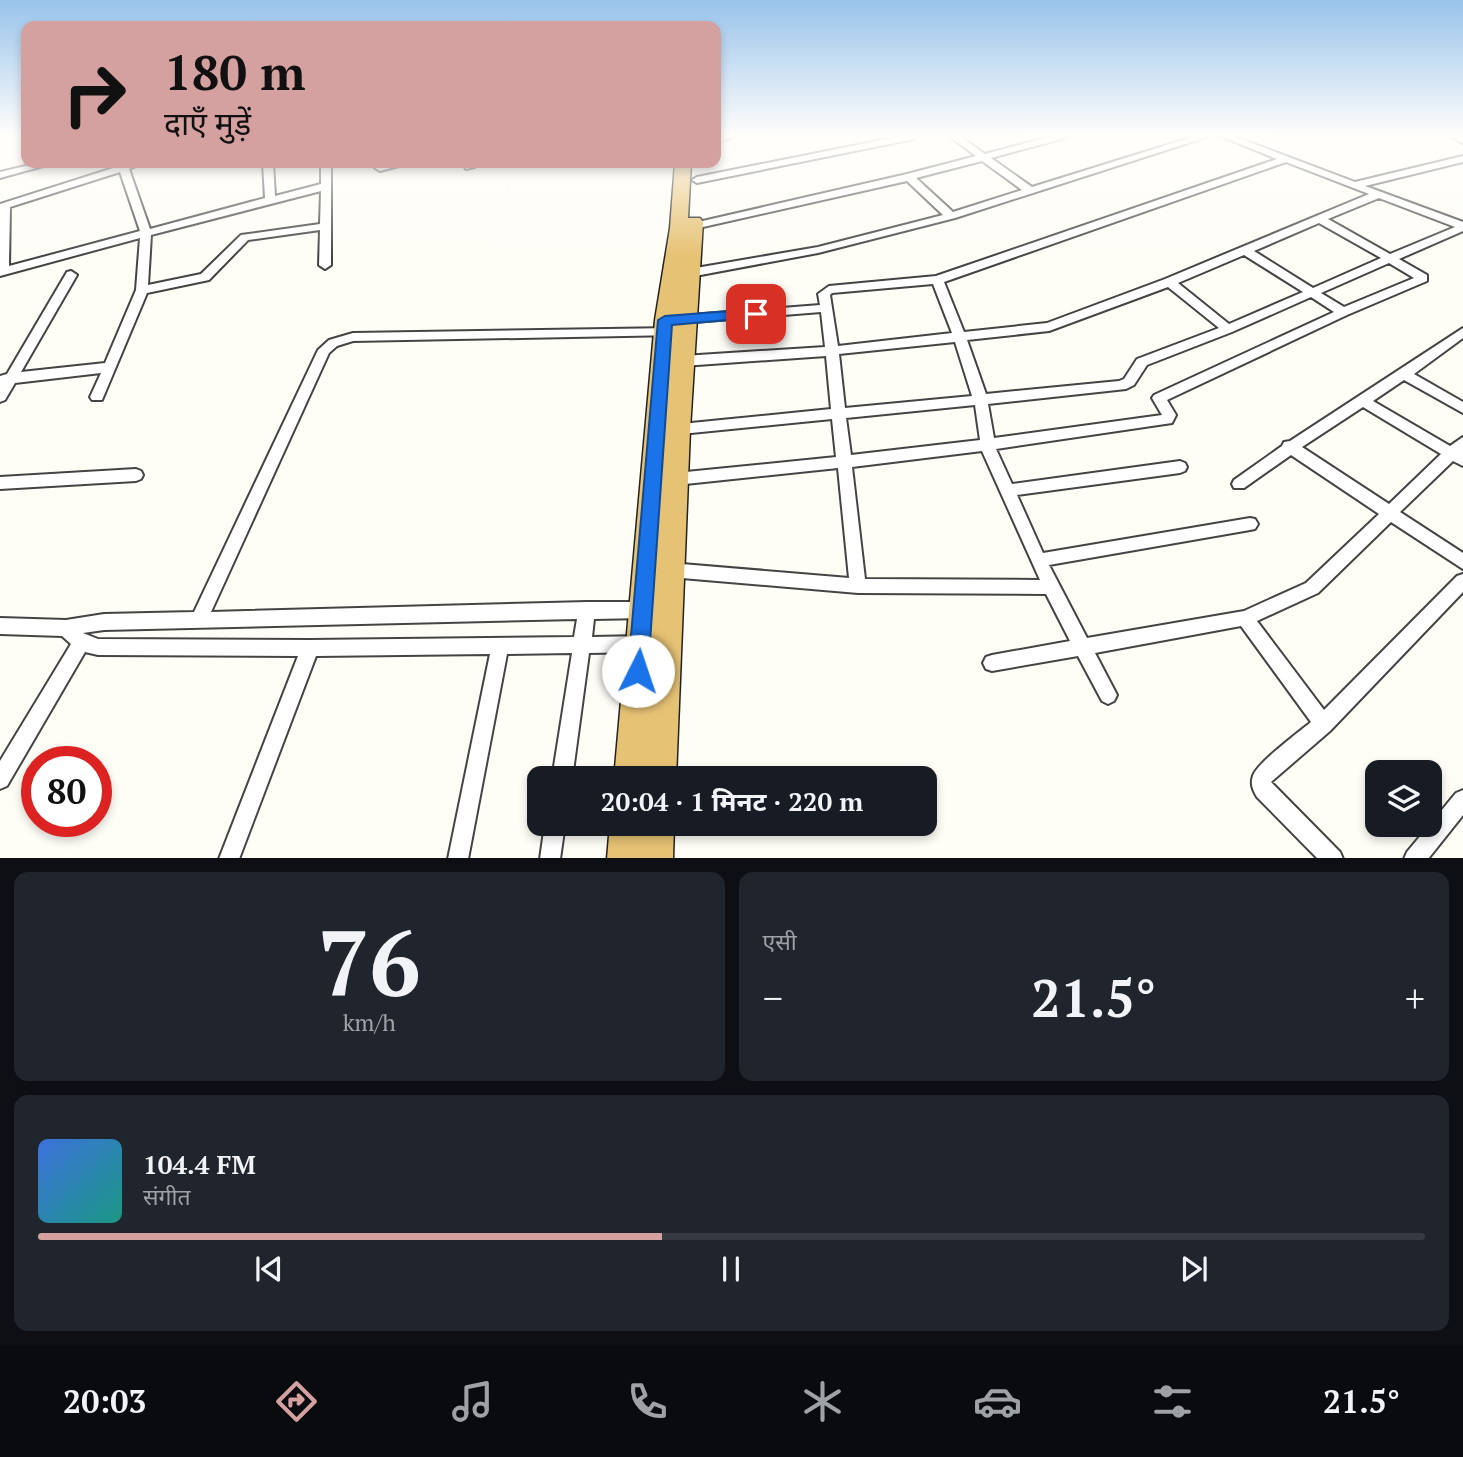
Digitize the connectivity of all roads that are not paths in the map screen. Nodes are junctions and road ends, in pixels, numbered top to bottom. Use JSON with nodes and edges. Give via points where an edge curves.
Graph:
{"nodes":[{"id":1,"x":99,"y":176,"type":"edge"},
{"id":2,"x":127,"y":176,"type":"edge"},
{"id":3,"x":269,"y":176,"type":"edge"},
{"id":4,"x":327,"y":176,"type":"edge"},
{"id":5,"x":691,"y":176,"type":"edge"},
{"id":6,"x":693,"y":176,"type":"edge"},
{"id":7,"x":913,"y":176,"type":"edge"},
{"id":8,"x":1010,"y":176,"type":"edge"},
{"id":9,"x":1078,"y":176,"type":"edge"},
{"id":10,"x":1237,"y":176,"type":"edge"},
{"id":11,"x":1331,"y":176,"type":"edge"},
{"id":12,"x":1392,"y":176,"type":"edge"},
{"id":13,"x":909,"y":177,"type":"junction"},
{"id":14,"x":1355,"y":185,"type":"junction"},
{"id":15,"x":327,"y":186,"type":"junction"},
{"id":16,"x":1030,"y":191,"type":"junction"},
{"id":17,"x":1379,"y":194,"type":"junction"},
{"id":18,"x":270,"y":200,"type":"junction"},
{"id":19,"x":2,"y":207,"type":"edge"},
{"id":20,"x":951,"y":216,"type":"junction"},
{"id":21,"x":1320,"y":219,"type":"junction"},
{"id":22,"x":327,"y":226,"type":"junction"},
{"id":23,"x":694,"y":226,"type":"junction"},
{"id":24,"x":1463,"y":226,"type":"edge"},
{"id":25,"x":146,"y":234,"type":"junction"},
{"id":26,"x":1245,"y":250,"type":"junction"},
{"id":27,"x":1390,"y":259,"type":"junction"},
{"id":28,"x":325,"y":265,"type":"dead end"},
{"id":29,"x":1,"y":272,"type":"edge"},
{"id":30,"x":690,"y":273,"type":"junction"},
{"id":31,"x":71,"y":275,"type":"dead end"},
{"id":32,"x":937,"y":280,"type":"junction"},
{"id":33,"x":1169,"y":282,"type":"junction"},
{"id":34,"x":142,"y":290,"type":"junction"},
{"id":35,"x":1310,"y":293,"type":"junction"},
{"id":36,"x":827,"y":308,"type":"junction"},
{"id":37,"x":1343,"y":312,"type":"junction"},
{"id":38,"x":675,"y":326,"type":"junction"},
{"id":39,"x":1228,"y":329,"type":"junction"},
{"id":40,"x":1463,"y":332,"type":"edge"},
{"id":41,"x":960,"y":337,"type":"junction"},
{"id":42,"x":830,"y":351,"type":"junction"},
{"id":43,"x":683,"y":361,"type":"junction"},
{"id":44,"x":110,"y":367,"type":"junction"},
{"id":45,"x":1405,"y":374,"type":"junction"},
{"id":46,"x":6,"y":379,"type":"edge"},
{"id":47,"x":0,"y":397,"type":"edge"},
{"id":48,"x":97,"y":397,"type":"dead end"},
{"id":49,"x":981,"y":401,"type":"junction"},
{"id":50,"x":1363,"y":401,"type":"junction"},
{"id":51,"x":1463,"y":408,"type":"edge"},
{"id":52,"x":838,"y":415,"type":"junction"},
{"id":53,"x":681,"y":429,"type":"junction"},
{"id":54,"x":1289,"y":446,"type":"junction"},
{"id":55,"x":988,"y":447,"type":"junction"},
{"id":56,"x":1459,"y":452,"type":"edge"},
{"id":57,"x":843,"y":464,"type":"junction"},
{"id":58,"x":1180,"y":467,"type":"dead end"},
{"id":59,"x":136,"y":475,"type":"dead end"},
{"id":60,"x":676,"y":479,"type":"junction"},
{"id":61,"x":0,"y":484,"type":"edge"},
{"id":62,"x":1239,"y":484,"type":"dead end"},
{"id":63,"x":1009,"y":490,"type":"junction"},
{"id":64,"x":1389,"y":513,"type":"junction"},
{"id":65,"x":1250,"y":524,"type":"dead end"},
{"id":66,"x":1041,"y":560,"type":"junction"},
{"id":67,"x":1463,"y":562,"type":"edge"},
{"id":68,"x":670,"y":570,"type":"junction"},
{"id":69,"x":1463,"y":581,"type":"edge"},
{"id":70,"x":858,"y":586,"type":"junction"},
{"id":71,"x":1051,"y":587,"type":"junction"},
{"id":72,"x":587,"y":610,"type":"junction"},
{"id":73,"x":641,"y":610,"type":"junction"},
{"id":74,"x":670,"y":610,"type":"junction"},
{"id":75,"x":1245,"y":618,"type":"junction"},
{"id":76,"x":198,"y":621,"type":"junction"},
{"id":77,"x":0,"y":626,"type":"edge"},
{"id":78,"x":66,"y":628,"type":"junction"},
{"id":79,"x":81,"y":643,"type":"junction"},
{"id":80,"x":667,"y":643,"type":"junction"},
{"id":81,"x":581,"y":644,"type":"junction"},
{"id":82,"x":640,"y":644,"type":"junction"},
{"id":83,"x":500,"y":645,"type":"junction"},
{"id":84,"x":1084,"y":647,"type":"junction"},
{"id":85,"x":310,"y":648,"type":"junction"},
{"id":86,"x":992,"y":663,"type":"dead end"},
{"id":87,"x":1108,"y":695,"type":"dead end"},
{"id":88,"x":1323,"y":724,"type":"junction"},
{"id":89,"x":564,"y":766,"type":"edge"},
{"id":90,"x":631,"y":766,"type":"edge"},
{"id":91,"x":661,"y":766,"type":"edge"},
{"id":92,"x":0,"y":779,"type":"edge"},
{"id":93,"x":1463,"y":800,"type":"edge"},
{"id":94,"x":553,"y":836,"type":"edge"},
{"id":95,"x":625,"y":836,"type":"edge"},
{"id":96,"x":657,"y":836,"type":"edge"},
{"id":97,"x":229,"y":858,"type":"edge"},
{"id":98,"x":457,"y":858,"type":"edge"},
{"id":99,"x":550,"y":858,"type":"edge"},
{"id":100,"x":624,"y":858,"type":"edge"},
{"id":101,"x":656,"y":858,"type":"edge"},
{"id":102,"x":1332,"y":858,"type":"edge"},
{"id":103,"x":1415,"y":858,"type":"edge"}],
"edges":[{"from":1,"to":19,"type":"street"},
{"from":2,"to":25,"type":"street"},
{"from":3,"to":18,"type":"street"},
{"from":4,"to":15,"type":"street"},
{"from":5,"to":38,"type":"highway","via":[[678,228]]},
{"from":6,"to":23,"type":"highway"},
{"from":7,"to":13,"type":"street"},
{"from":8,"to":16,"type":"street"},
{"from":9,"to":16,"type":"street"},
{"from":10,"to":32,"type":"street"},
{"from":11,"to":14,"type":"street"},
{"from":12,"to":14,"type":"street"},
{"from":13,"to":20,"type":"street"},
{"from":13,"to":23,"type":"street"},
{"from":14,"to":17,"type":"street"},
{"from":15,"to":18,"type":"street"},
{"from":15,"to":22,"type":"street"},
{"from":16,"to":20,"type":"street"},
{"from":17,"to":21,"type":"street"},
{"from":17,"to":24,"type":"street"},
{"from":18,"to":25,"type":"street"},
{"from":19,"to":29,"type":"street"},
{"from":20,"to":30,"type":"street","via":[[818,250]]},
{"from":21,"to":26,"type":"street"},
{"from":21,"to":27,"type":"street"},
{"from":22,"to":28,"type":"street"},
{"from":22,"to":34,"type":"street","via":[[245,237],[205,277]]},
{"from":23,"to":30,"type":"highway"},
{"from":24,"to":27,"type":"street"},
{"from":25,"to":29,"type":"street"},
{"from":25,"to":34,"type":"street"},
{"from":26,"to":33,"type":"street"},
{"from":26,"to":35,"type":"street"},
{"from":27,"to":35,"type":"street"},
{"from":27,"to":37,"type":"street","via":[[1421,275],[1422,281]]},
{"from":30,"to":38,"type":"highway"},
{"from":31,"to":46,"type":"street"},
{"from":32,"to":36,"type":"street","via":[[829,290],[824,294]]},
{"from":32,"to":41,"type":"street"},
{"from":33,"to":39,"type":"street"},
{"from":33,"to":41,"type":"street","via":[[1049,327]]},
{"from":34,"to":44,"type":"street"},
{"from":35,"to":37,"type":"street"},
{"from":35,"to":39,"type":"street"},
{"from":36,"to":38,"type":"street"},
{"from":36,"to":42,"type":"street"},
{"from":37,"to":55,"type":"street","via":[[1158,398],[1167,419]]},
{"from":38,"to":43,"type":"highway"},
{"from":38,"to":73,"type":"highway"},
{"from":38,"to":76,"type":"street","via":[[353,337],[333,343],[324,350]]},
{"from":39,"to":49,"type":"street","via":[[1142,362],[1121,386]]},
{"from":40,"to":45,"type":"street"},
{"from":41,"to":42,"type":"street"},
{"from":41,"to":49,"type":"street"},
{"from":42,"to":43,"type":"street"},
{"from":42,"to":52,"type":"street"},
{"from":43,"to":53,"type":"highway"},
{"from":44,"to":46,"type":"street"},
{"from":44,"to":48,"type":"street"},
{"from":45,"to":50,"type":"street"},
{"from":45,"to":51,"type":"street"},
{"from":46,"to":47,"type":"street"},
{"from":49,"to":52,"type":"street"},
{"from":49,"to":55,"type":"street"},
{"from":50,"to":54,"type":"street"},
{"from":50,"to":56,"type":"street"},
{"from":52,"to":53,"type":"street"},
{"from":52,"to":57,"type":"street"},
{"from":53,"to":60,"type":"highway"},
{"from":54,"to":62,"type":"street"},
{"from":54,"to":64,"type":"street"},
{"from":55,"to":57,"type":"street"},
{"from":55,"to":63,"type":"street"},
{"from":56,"to":64,"type":"street"},
{"from":57,"to":60,"type":"street"},
{"from":57,"to":70,"type":"street"},
{"from":58,"to":63,"type":"street"},
{"from":59,"to":61,"type":"street"},
{"from":60,"to":68,"type":"highway"},
{"from":63,"to":66,"type":"street"},
{"from":64,"to":67,"type":"street"},
{"from":64,"to":75,"type":"street","via":[[1312,588]]},
{"from":65,"to":66,"type":"street"},
{"from":66,"to":71,"type":"street"},
{"from":68,"to":70,"type":"street"},
{"from":68,"to":74,"type":"highway"},
{"from":69,"to":88,"type":"street"},
{"from":70,"to":71,"type":"street"},
{"from":71,"to":84,"type":"street"},
{"from":72,"to":73,"type":"street"},
{"from":72,"to":76,"type":"street"},
{"from":72,"to":81,"type":"street"},
{"from":73,"to":74,"type":"street"},
{"from":73,"to":82,"type":"highway"},
{"from":74,"to":80,"type":"highway"},
{"from":75,"to":84,"type":"street"},
{"from":75,"to":88,"type":"street"},
{"from":76,"to":78,"type":"street","via":[[104,622]]},
{"from":77,"to":78,"type":"street"},
{"from":78,"to":79,"type":"street"},
{"from":79,"to":85,"type":"street","via":[[98,647]]},
{"from":79,"to":92,"type":"street"},
{"from":80,"to":82,"type":"street"},
{"from":80,"to":91,"type":"highway"},
{"from":81,"to":82,"type":"street"},
{"from":81,"to":83,"type":"street"},
{"from":81,"to":89,"type":"street"},
{"from":82,"to":90,"type":"highway"},
{"from":83,"to":85,"type":"street"},
{"from":83,"to":98,"type":"street"},
{"from":84,"to":86,"type":"street"},
{"from":84,"to":87,"type":"street"},
{"from":85,"to":97,"type":"street"},
{"from":88,"to":102,"type":"street","via":[[1261,781],[1264,790]]},
{"from":93,"to":103,"type":"street"},
{"from":94,"to":99,"type":"street"},
{"from":95,"to":100,"type":"highway"},
{"from":96,"to":101,"type":"highway"}]}
